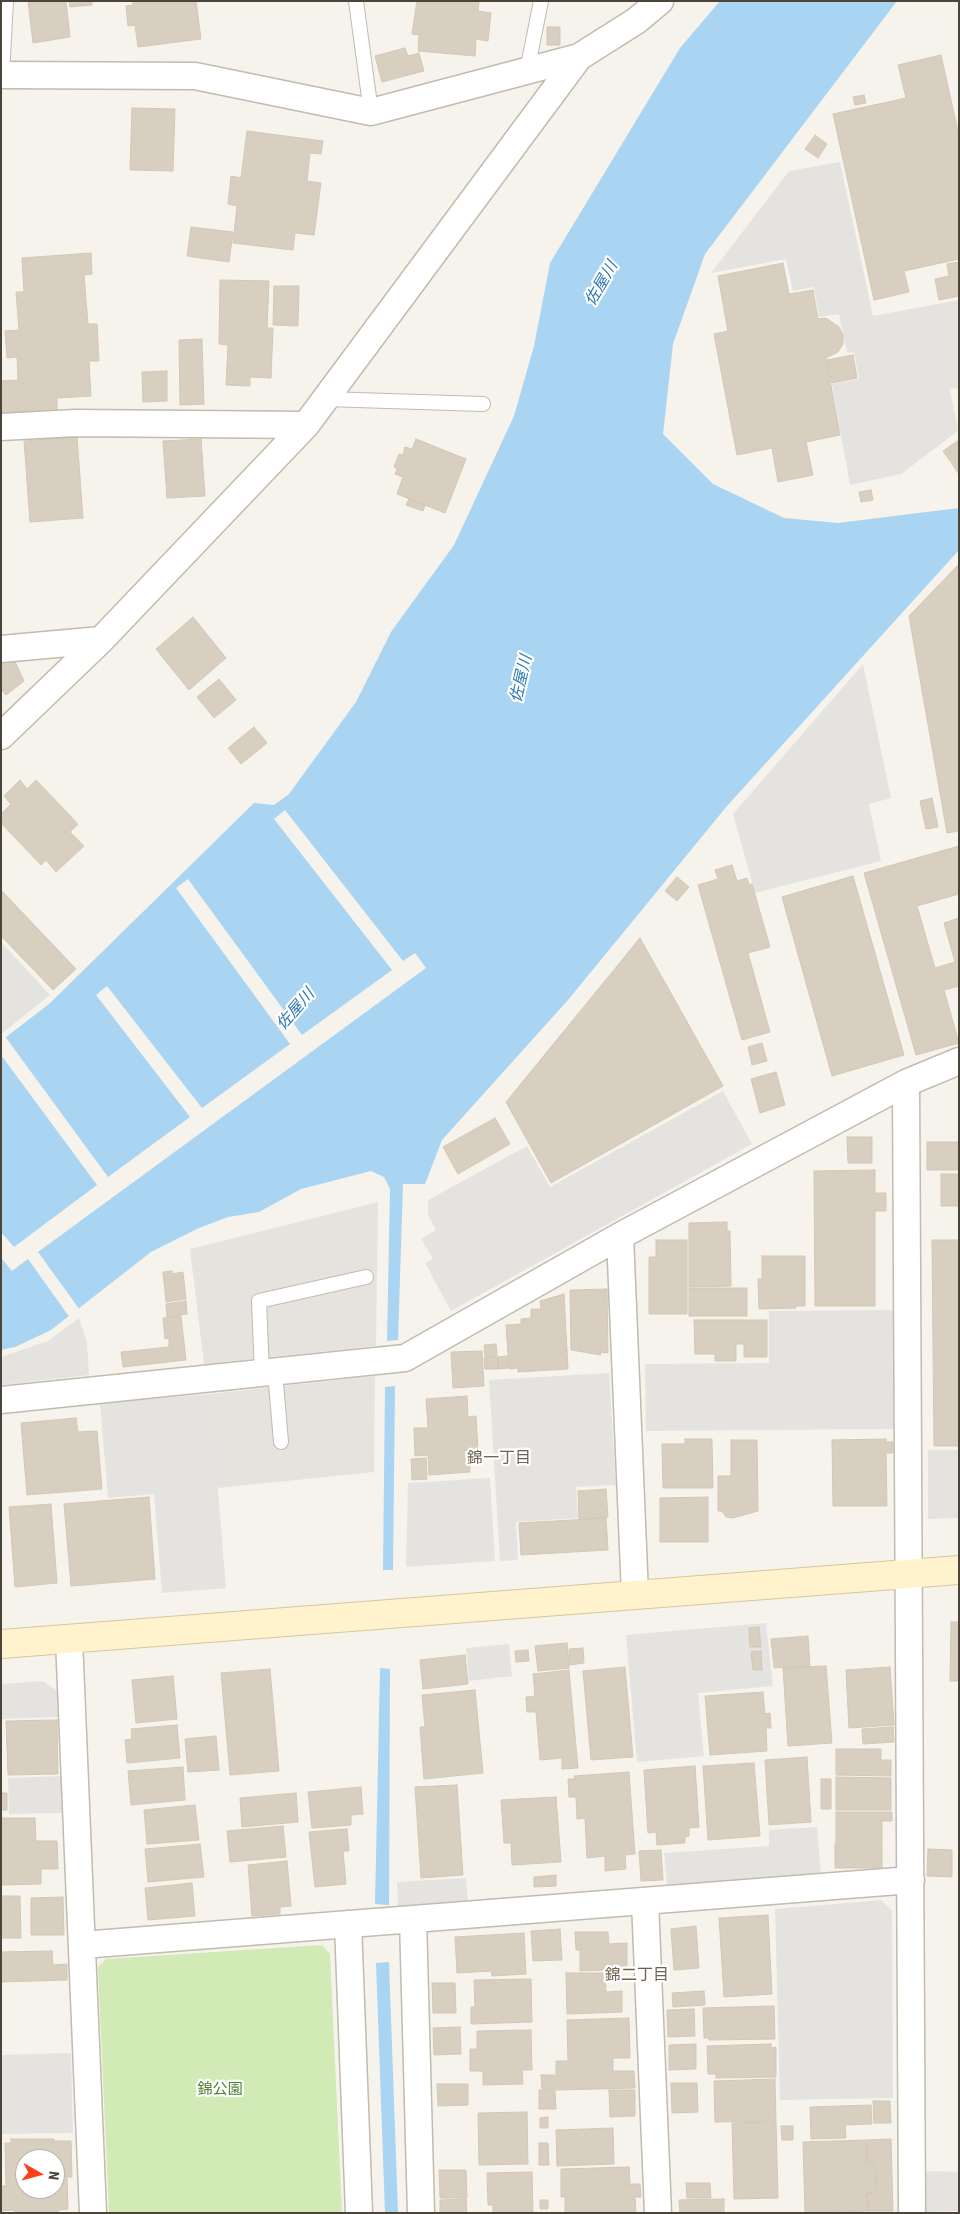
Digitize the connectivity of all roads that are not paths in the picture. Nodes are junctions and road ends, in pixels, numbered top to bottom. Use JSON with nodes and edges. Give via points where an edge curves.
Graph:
{"nodes":[{"id":1,"x":6,"y":1,"type":"edge"},
{"id":2,"x":356,"y":1,"type":"edge"},
{"id":3,"x":541,"y":1,"type":"edge"},
{"id":4,"x":660,"y":1,"type":"edge"},
{"id":5,"x":579,"y":57,"type":"junction"},
{"id":6,"x":527,"y":71,"type":"junction"},
{"id":7,"x":2,"y":75,"type":"edge"},
{"id":8,"x":371,"y":112,"type":"junction"},
{"id":9,"x":325,"y":399,"type":"junction"},
{"id":10,"x":483,"y":404,"type":"dead end"},
{"id":11,"x":306,"y":425,"type":"junction"},
{"id":12,"x":1,"y":427,"type":"edge"},
{"id":13,"x":101,"y":640,"type":"junction"},
{"id":14,"x":1,"y":649,"type":"edge"},
{"id":15,"x":1,"y":736,"type":"edge"},
{"id":16,"x":959,"y":1061,"type":"edge"},
{"id":17,"x":906,"y":1083,"type":"junction"},
{"id":18,"x":620,"y":1236,"type":"junction"},
{"id":19,"x":366,"y":1276,"type":"dead end"},
{"id":20,"x":268,"y":1372,"type":"junction"},
{"id":21,"x":1,"y":1400,"type":"edge"},
{"id":22,"x":281,"y":1442,"type":"dead end"},
{"id":23,"x":959,"y":1570,"type":"edge"},
{"id":24,"x":909,"y":1574,"type":"junction"},
{"id":25,"x":635,"y":1595,"type":"junction"},
{"id":26,"x":70,"y":1639,"type":"junction"},
{"id":27,"x":1,"y":1644,"type":"edge"},
{"id":28,"x":911,"y":1880,"type":"junction"},
{"id":29,"x":645,"y":1901,"type":"junction"},
{"id":30,"x":413,"y":1919,"type":"junction"},
{"id":31,"x":348,"y":1924,"type":"junction"},
{"id":32,"x":82,"y":1945,"type":"junction"},
{"id":33,"x":93,"y":2213,"type":"edge"},
{"id":34,"x":359,"y":2213,"type":"edge"},
{"id":35,"x":421,"y":2213,"type":"edge"},
{"id":36,"x":658,"y":2213,"type":"edge"},
{"id":37,"x":912,"y":2213,"type":"edge"}],
"edges":[{"from":1,"to":7,"type":"lane"},
{"from":2,"to":8,"type":"lane"},
{"from":3,"to":6,"type":"lane"},
{"from":4,"to":5,"type":"street","via":[[636,21]]},
{"from":5,"to":6,"type":"street"},
{"from":5,"to":9,"type":"street"},
{"from":6,"to":8,"type":"street"},
{"from":7,"to":8,"type":"street","via":[[195,76]]},
{"from":9,"to":10,"type":"lane"},
{"from":9,"to":11,"type":"street"},
{"from":11,"to":12,"type":"street","via":[[75,424]]},
{"from":11,"to":13,"type":"street"},
{"from":13,"to":14,"type":"street"},
{"from":13,"to":15,"type":"street"},
{"from":16,"to":17,"type":"street"},
{"from":17,"to":18,"type":"street"},
{"from":17,"to":24,"type":"street"},
{"from":18,"to":20,"type":"street","via":[[405,1358]]},
{"from":18,"to":25,"type":"street"},
{"from":19,"to":20,"type":"lane","via":[[259,1301]]},
{"from":20,"to":21,"type":"street"},
{"from":20,"to":22,"type":"lane"},
{"from":23,"to":24,"type":"street"},
{"from":24,"to":25,"type":"street"},
{"from":24,"to":28,"type":"street"},
{"from":25,"to":26,"type":"street"},
{"from":26,"to":27,"type":"street"},
{"from":26,"to":32,"type":"street"},
{"from":28,"to":29,"type":"street"},
{"from":28,"to":37,"type":"street"},
{"from":29,"to":30,"type":"street"},
{"from":29,"to":36,"type":"street"},
{"from":30,"to":31,"type":"street"},
{"from":30,"to":35,"type":"street"},
{"from":31,"to":32,"type":"street"},
{"from":31,"to":34,"type":"street"},
{"from":32,"to":33,"type":"street"}]}
